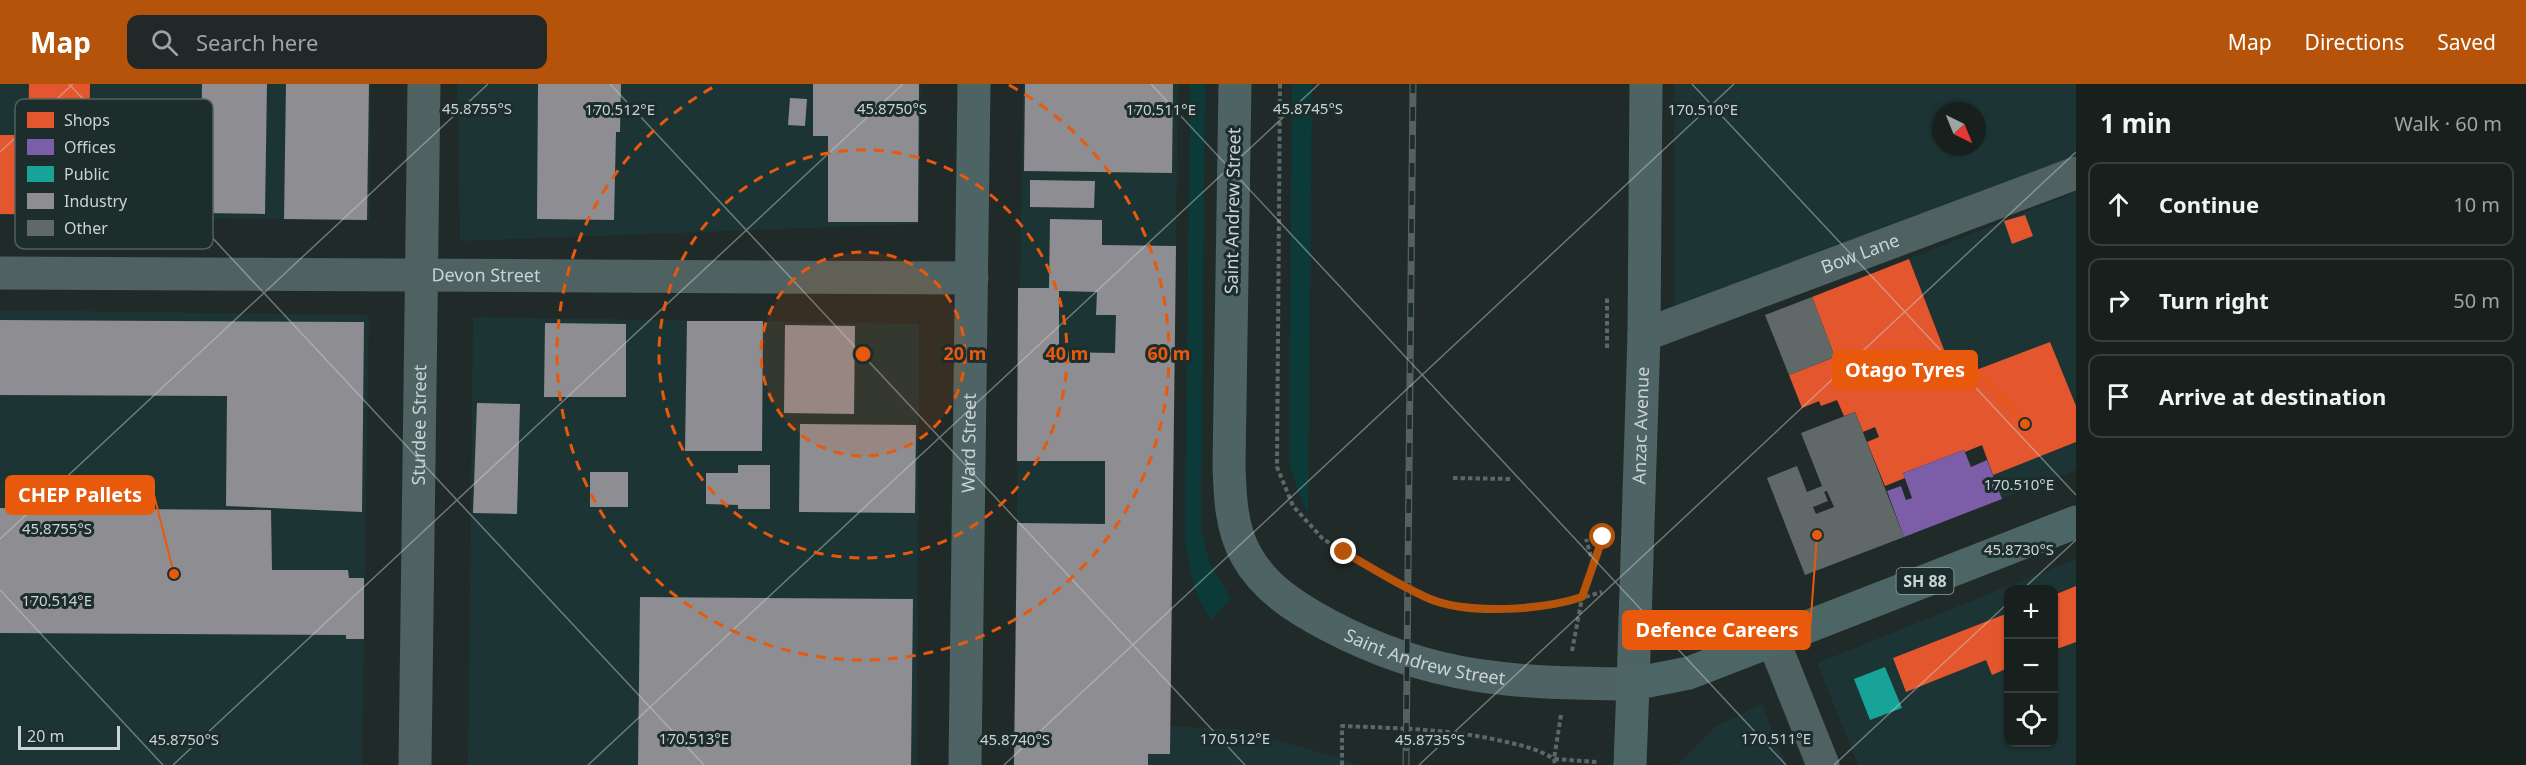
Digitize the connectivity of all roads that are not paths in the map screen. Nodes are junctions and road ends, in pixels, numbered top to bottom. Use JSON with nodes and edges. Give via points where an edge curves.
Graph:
{"nodes":[{"id":1,"x":424,"y":84,"type":"edge"},
{"id":2,"x":974,"y":84,"type":"edge"},
{"id":3,"x":1235,"y":84,"type":"edge"},
{"id":4,"x":1646,"y":84,"type":"edge"},
{"id":5,"x":2076,"y":173,"type":"edge"},
{"id":6,"x":0,"y":273,"type":"edge"},
{"id":7,"x":423,"y":275,"type":"junction"},
{"id":8,"x":972,"y":278,"type":"junction"},
{"id":9,"x":1644,"y":335,"type":"junction"},
{"id":10,"x":2076,"y":522,"type":"edge"},
{"id":11,"x":1773,"y":640,"type":"junction"},
{"id":12,"x":1633,"y":684,"type":"junction"},
{"id":13,"x":415,"y":765,"type":"edge"},
{"id":14,"x":965,"y":765,"type":"edge"},
{"id":15,"x":1630,"y":765,"type":"edge"},
{"id":16,"x":1823,"y":765,"type":"edge"}],
"edges":[{"from":1,"to":7,"type":"street","name":"Sturdee Street"},
{"from":2,"to":8,"type":"street","name":"Ward Street"},
{"from":3,"to":12,"type":"street","name":"Saint Andrew Street","via":[[1229,466],[1235,528],[1246,555],[1279,595],[1305,613],[1358,641],[1407,660],[1468,675],[1530,682]]},
{"from":4,"to":9,"type":"street","name":"Anzac Avenue"},
{"from":5,"to":9,"type":"street","name":"Bow Lane"},
{"from":6,"to":7,"type":"street","name":"Devon Street"},
{"from":7,"to":8,"type":"street","name":"Devon Street"},
{"from":7,"to":13,"type":"street","name":"Sturdee Street"},
{"from":8,"to":14,"type":"street","name":"Ward Street"},
{"from":9,"to":12,"type":"street","name":"Anzac Avenue"},
{"from":10,"to":11,"type":"highway","name":"Saint Andrew Street","number":"SH 88"},
{"from":11,"to":12,"type":"highway","name":"Saint Andrew Street","number":"SH 88","via":[[1689,673]]},
{"from":11,"to":16,"type":"street"},
{"from":12,"to":15,"type":"highway","name":"Anzac Avenue"}]}
